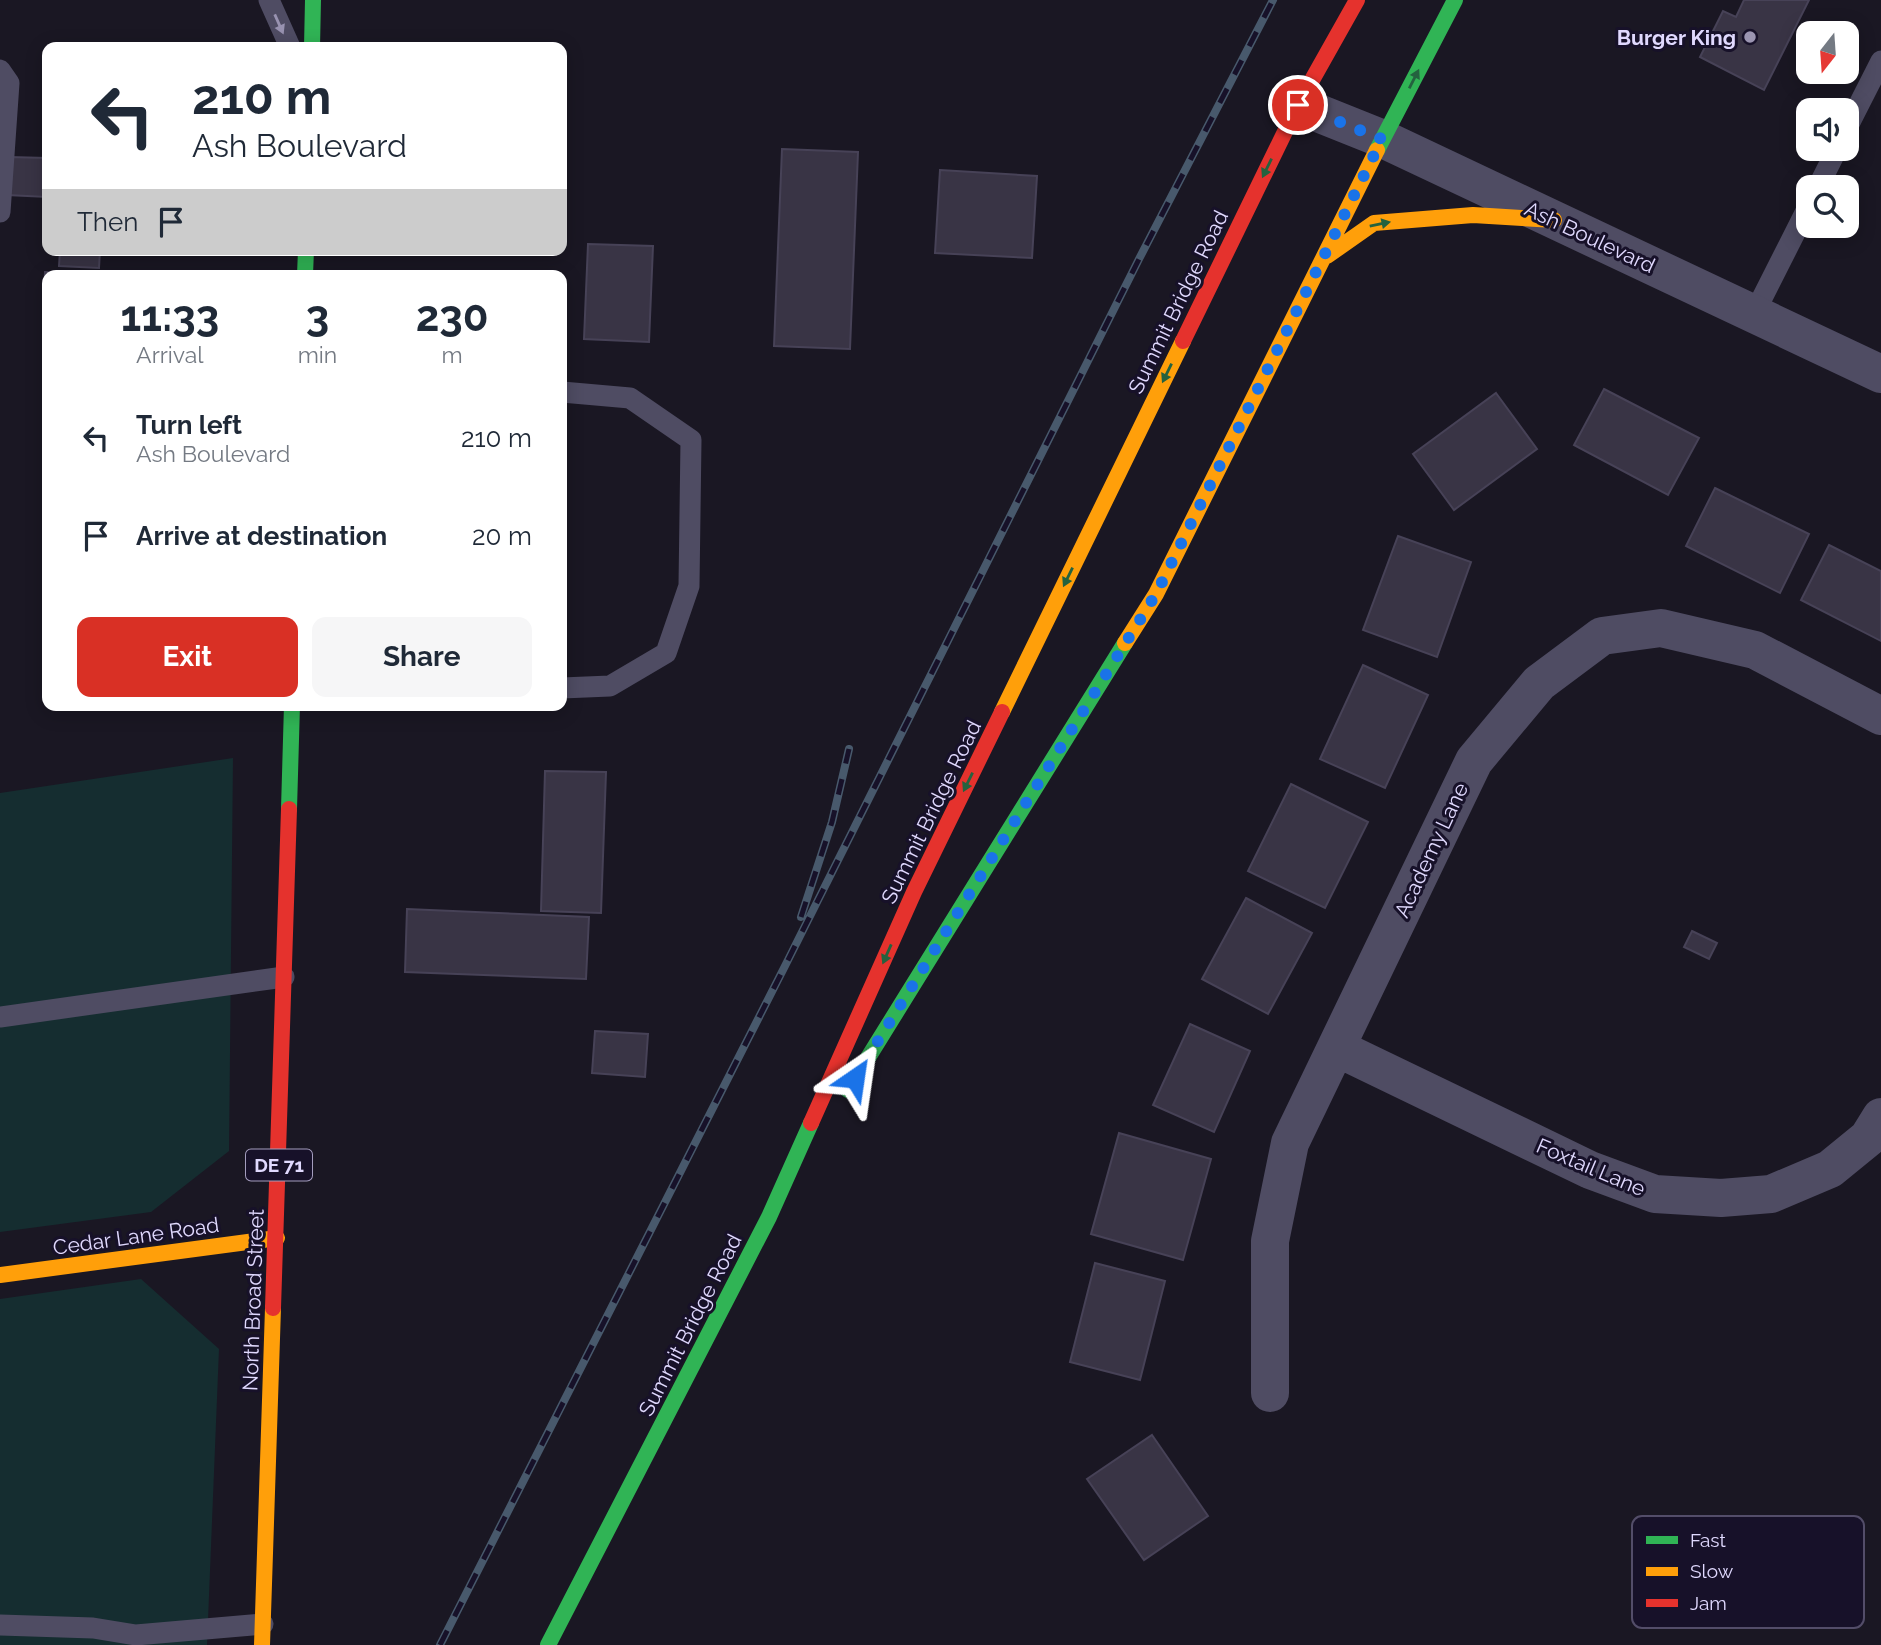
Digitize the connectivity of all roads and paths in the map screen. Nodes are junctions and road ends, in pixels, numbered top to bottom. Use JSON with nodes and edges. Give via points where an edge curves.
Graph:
{"nodes":[{"id":1,"x":269,"y":0,"type":"edge"},
{"id":2,"x":313,"y":0,"type":"edge"},
{"id":3,"x":1357,"y":0,"type":"edge"},
{"id":4,"x":1455,"y":0,"type":"edge"},
{"id":5,"x":288,"y":42,"type":"edge"},
{"id":6,"x":312,"y":42,"type":"edge"},
{"id":7,"x":1881,"y":61,"type":"edge"},
{"id":8,"x":0,"y":70,"type":"edge"},
{"id":9,"x":1859,"y":104,"type":"edge"},
{"id":10,"x":1298,"y":105,"type":"junction"},
{"id":11,"x":1382,"y":139,"type":"junction"},
{"id":12,"x":0,"y":212,"type":"edge"},
{"id":13,"x":1554,"y":220,"type":"junction"},
{"id":14,"x":1796,"y":231,"type":"edge"},
{"id":15,"x":1323,"y":259,"type":"junction"},
{"id":16,"x":1754,"y":314,"type":"junction"},
{"id":17,"x":1881,"y":374,"type":"edge"},
{"id":18,"x":567,"y":392,"type":"edge"},
{"id":19,"x":567,"y":688,"type":"edge"},
{"id":20,"x":292,"y":711,"type":"edge"},
{"id":21,"x":1881,"y":716,"type":"edge"},
{"id":22,"x":284,"y":977,"type":"junction"},
{"id":23,"x":0,"y":1017,"type":"edge"},
{"id":24,"x":1337,"y":1048,"type":"junction"},
{"id":25,"x":1881,"y":1117,"type":"edge"},
{"id":26,"x":769,"y":1217,"type":"junction"},
{"id":27,"x":276,"y":1238,"type":"junction"},
{"id":28,"x":0,"y":1275,"type":"edge"},
{"id":29,"x":1270,"y":1393,"type":"dead end"},
{"id":30,"x":0,"y":1625,"type":"edge"},
{"id":31,"x":263,"y":1635,"type":"edge"},
{"id":32,"x":132,"y":1640,"type":"edge"},
{"id":33,"x":548,"y":1645,"type":"edge"}],
"edges":[{"from":1,"to":5,"type":"lane","one_way":true},
{"from":2,"to":6,"type":"main road"},
{"from":3,"to":10,"type":"main road","name":"Summit Bridge Road"},
{"from":11,"to":4,"type":"main road","one_way":true},
{"from":7,"to":9,"type":"lane"},
{"from":8,"to":12,"type":"lane","via":[[9,83]]},
{"from":10,"to":11,"type":"street","name":"Ash Boulevard"},
{"from":10,"to":26,"type":"main road","name":"Summit Bridge Road","one_way":true,"via":[[914,892]]},
{"from":11,"to":13,"type":"street","name":"Ash Boulevard"},
{"from":11,"to":15,"type":"main road"},
{"from":15,"to":13,"type":"main road","one_way":true,"via":[[1374,223],[1473,215]]},
{"from":13,"to":16,"type":"street","name":"Ash Boulevard"},
{"from":14,"to":16,"type":"lane"},
{"from":15,"to":26,"type":"main road","via":[[1156,594]]},
{"from":16,"to":17,"type":"street","name":"Ash Boulevard"},
{"from":18,"to":19,"type":"lane","via":[[631,398],[691,440],[689,586],[666,653],[610,686]]},
{"from":20,"to":22,"type":"main road","name":"North Broad Street","number":"DE 71"},
{"from":21,"to":24,"type":"street","name":"Academy Lane","via":[[1755,650],[1661,628],[1602,636],[1539,683],[1474,761]]},
{"from":22,"to":23,"type":"lane"},
{"from":22,"to":27,"type":"main road","name":"North Broad Street","number":"DE 71"},
{"from":24,"to":25,"type":"street","name":"Foxtail Lane","via":[[1590,1170],[1655,1194],[1721,1198],[1771,1194],[1830,1170],[1868,1138]]},
{"from":24,"to":29,"type":"street","name":"Academy Lane","via":[[1290,1143],[1270,1241]]},
{"from":26,"to":33,"type":"main road","name":"Summit Bridge Road"},
{"from":27,"to":28,"type":"main road","name":"Cedar Lane Road"},
{"from":27,"to":31,"type":"main road","name":"North Broad Street","number":"DE 71"},
{"from":30,"to":32,"type":"lane","via":[[93,1628]]},
{"from":31,"to":32,"type":"lane"}]}
